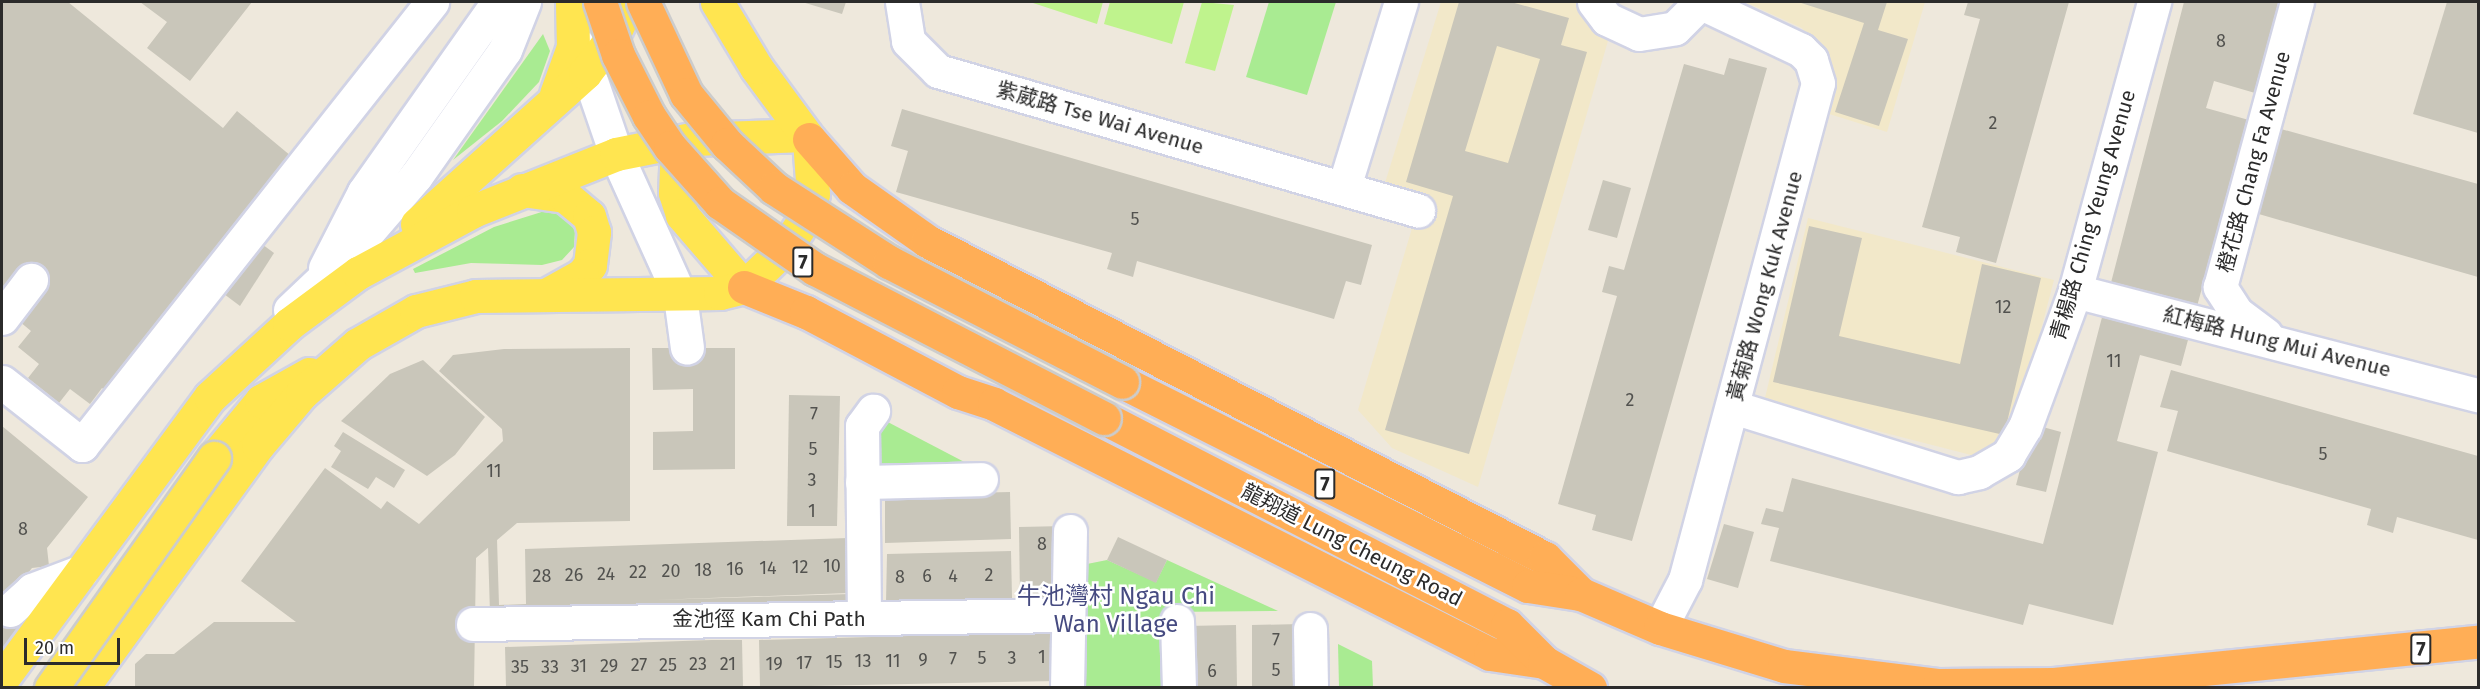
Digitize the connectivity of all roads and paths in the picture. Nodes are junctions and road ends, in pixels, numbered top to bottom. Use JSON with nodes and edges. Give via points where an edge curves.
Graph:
{"nodes":[{"id":1,"x":432,"y":2,"type":"edge"},
{"id":2,"x":498,"y":2,"type":"edge"},
{"id":3,"x":524,"y":2,"type":"edge"},
{"id":4,"x":600,"y":2,"type":"edge"},
{"id":5,"x":629,"y":2,"type":"edge"},
{"id":6,"x":643,"y":2,"type":"edge"},
{"id":7,"x":717,"y":2,"type":"edge"},
{"id":8,"x":902,"y":2,"type":"edge"},
{"id":9,"x":1401,"y":2,"type":"edge"},
{"id":10,"x":1594,"y":2,"type":"edge"},
{"id":11,"x":1701,"y":2,"type":"edge"},
{"id":12,"x":2154,"y":2,"type":"edge"},
{"id":13,"x":2297,"y":2,"type":"edge"},
{"id":14,"x":573,"y":14,"type":"edge"},
{"id":15,"x":585,"y":73,"type":"junction"},
{"id":16,"x":544,"y":113,"type":"junction"},
{"id":17,"x":808,"y":137,"type":"junction"},
{"id":18,"x":692,"y":139,"type":"junction"},
{"id":19,"x":616,"y":154,"type":"junction"},
{"id":20,"x":1344,"y":187,"type":"junction"},
{"id":21,"x":522,"y":190,"type":"junction"},
{"id":22,"x":1418,"y":210,"type":"dead end"},
{"id":23,"x":358,"y":273,"type":"junction"},
{"id":24,"x":32,"y":280,"type":"dead end"},
{"id":25,"x":320,"y":281,"type":"junction"},
{"id":26,"x":744,"y":287,"type":"junction"},
{"id":27,"x":2075,"y":291,"type":"junction"},
{"id":28,"x":548,"y":294,"type":"junction"},
{"id":29,"x":680,"y":296,"type":"junction"},
{"id":30,"x":2,"y":318,"type":"edge"},
{"id":31,"x":2270,"y":338,"type":"junction"},
{"id":32,"x":687,"y":348,"type":"dead end"},
{"id":33,"x":328,"y":367,"type":"junction"},
{"id":34,"x":2,"y":382,"type":"edge"},
{"id":35,"x":2478,"y":396,"type":"edge"},
{"id":36,"x":210,"y":397,"type":"junction"},
{"id":37,"x":1733,"y":407,"type":"junction"},
{"id":38,"x":873,"y":411,"type":"dead end"},
{"id":39,"x":981,"y":479,"type":"dead end"},
{"id":40,"x":862,"y":482,"type":"junction"},
{"id":41,"x":1070,"y":531,"type":"dead end"},
{"id":42,"x":82,"y":571,"type":"junction"},
{"id":43,"x":1581,"y":594,"type":"junction"},
{"id":44,"x":10,"y":610,"type":"dead end"},
{"id":45,"x":1066,"y":615,"type":"junction"},
{"id":46,"x":864,"y":616,"type":"junction"},
{"id":47,"x":1177,"y":621,"type":"dead end"},
{"id":48,"x":473,"y":624,"type":"dead end"},
{"id":49,"x":1660,"y":628,"type":"junction"},
{"id":50,"x":1310,"y":629,"type":"dead end"},
{"id":51,"x":2478,"y":642,"type":"edge"},
{"id":52,"x":1544,"y":662,"type":"junction"},
{"id":53,"x":2,"y":679,"type":"edge"},
{"id":54,"x":51,"y":687,"type":"edge"},
{"id":55,"x":82,"y":687,"type":"edge"},
{"id":56,"x":1067,"y":687,"type":"edge"},
{"id":57,"x":1179,"y":687,"type":"edge"},
{"id":58,"x":1311,"y":687,"type":"edge"},
{"id":59,"x":1590,"y":687,"type":"edge"}],
"edges":[{"from":1,"to":34,"type":"street","via":[[82,445]]},
{"from":2,"to":25,"type":"street","via":[[364,192],[338,235]]},
{"from":3,"to":25,"type":"street","via":[[505,50],[416,176],[373,229]]},
{"from":4,"to":52,"type":"highway","name":"龍翔道 Lung Cheung Road","number":"7","bridge":true,"via":[[618,55],[650,116],[670,147],[720,203],[815,269],[1507,625]]},
{"from":5,"to":15,"type":"main road","via":[[612,38]]},
{"from":6,"to":43,"type":"highway","name":"龍翔道 Lung Cheung Road","number":"7","bridge":true,"via":[[686,94],[727,144],[774,188],[879,256],[1528,586]]},
{"from":7,"to":17,"type":"main road","via":[[750,58]]},
{"from":8,"to":20,"type":"street","name":"紫葳路 Tse Wai Avenue","via":[[908,41],[938,71]]},
{"from":9,"to":20,"type":"street"},
{"from":10,"to":11,"type":"street","via":[[1607,19],[1639,34],[1675,28]]},
{"from":11,"to":37,"type":"street","name":"黃菊路 Wong Kuk Avenue","via":[[1801,50],[1812,60],[1818,83]]},
{"from":12,"to":27,"type":"street","name":"青楊路 Ching Yeung Avenue"},
{"from":13,"to":31,"type":"street","name":"橙花路 Chang Fa Avenue","via":[[2220,287],[2236,312]]},
{"from":14,"to":15,"type":"street"},
{"from":14,"to":16,"type":"main road","via":[[567,71]]},
{"from":15,"to":16,"type":"main road"},
{"from":15,"to":19,"type":"street"},
{"from":16,"to":23,"type":"main road"},
{"from":17,"to":18,"type":"main road"},
{"from":17,"to":26,"type":"main road","via":[[813,194],[803,221],[787,246]]},
{"from":17,"to":43,"type":"highway","via":[[852,188],[898,225],[1027,296],[1545,558]]},
{"from":18,"to":19,"type":"main road"},
{"from":18,"to":26,"type":"main road","via":[[676,169],[675,193],[682,215]]},
{"from":19,"to":21,"type":"main road"},
{"from":19,"to":29,"type":"street"},
{"from":20,"to":22,"type":"street","name":"紫葳路 Tse Wai Avenue"},
{"from":21,"to":23,"type":"main road","via":[[433,231]]},
{"from":21,"to":28,"type":"main road","via":[[565,196],[589,216],[594,232],[590,265],[582,275]]},
{"from":23,"to":36,"type":"main road","via":[[289,324]]},
{"from":24,"to":30,"type":"street"},
{"from":25,"to":36,"type":"street"},
{"from":26,"to":29,"type":"main road"},
{"from":26,"to":52,"type":"highway","via":[[806,312],[958,392],[994,404],[1490,654]]},
{"from":27,"to":31,"type":"street","name":"紅梅路 Hung Mui Avenue"},
{"from":27,"to":37,"type":"street","name":"青楊路 Ching Yeung Avenue","via":[[2025,427],[2008,455],[1979,472],[1958,477]]},
{"from":28,"to":29,"type":"main road"},
{"from":28,"to":33,"type":"main road","via":[[445,301],[387,326]]},
{"from":29,"to":32,"type":"street"},
{"from":31,"to":35,"type":"street","name":"紅梅路 Hung Mui Avenue"},
{"from":33,"to":54,"type":"main road","bridge":true,"via":[[290,381],[261,401],[214,458]]},
{"from":33,"to":55,"type":"main road","via":[[258,445]]},
{"from":36,"to":42,"type":"main road"},
{"from":37,"to":49,"type":"street","name":"黃菊路 Wong Kuk Avenue","via":[[1685,580]]},
{"from":38,"to":40,"type":"street","via":[[862,426]]},
{"from":39,"to":40,"type":"street"},
{"from":40,"to":46,"type":"street"},
{"from":41,"to":45,"type":"street","via":[[1071,598]]},
{"from":42,"to":44,"type":"street","via":[[32,590]]},
{"from":42,"to":53,"type":"main road"},
{"from":43,"to":49,"type":"highway","name":"龍翔道 Lung Cheung Road","number":"7"},
{"from":45,"to":46,"type":"street","name":"金池徑 Kam Chi Path"},
{"from":45,"to":56,"type":"street"},
{"from":46,"to":48,"type":"street","name":"金池徑 Kam Chi Path"},
{"from":47,"to":57,"type":"street"},
{"from":49,"to":51,"type":"highway","name":"龍翔道 Lung Cheung Road","number":"7","via":[[1751,658],[1811,671],[1986,687],[2167,676]]},
{"from":50,"to":58,"type":"street"},
{"from":52,"to":59,"type":"highway","name":"龍翔道 Lung Cheung Road","number":"7"}]}
